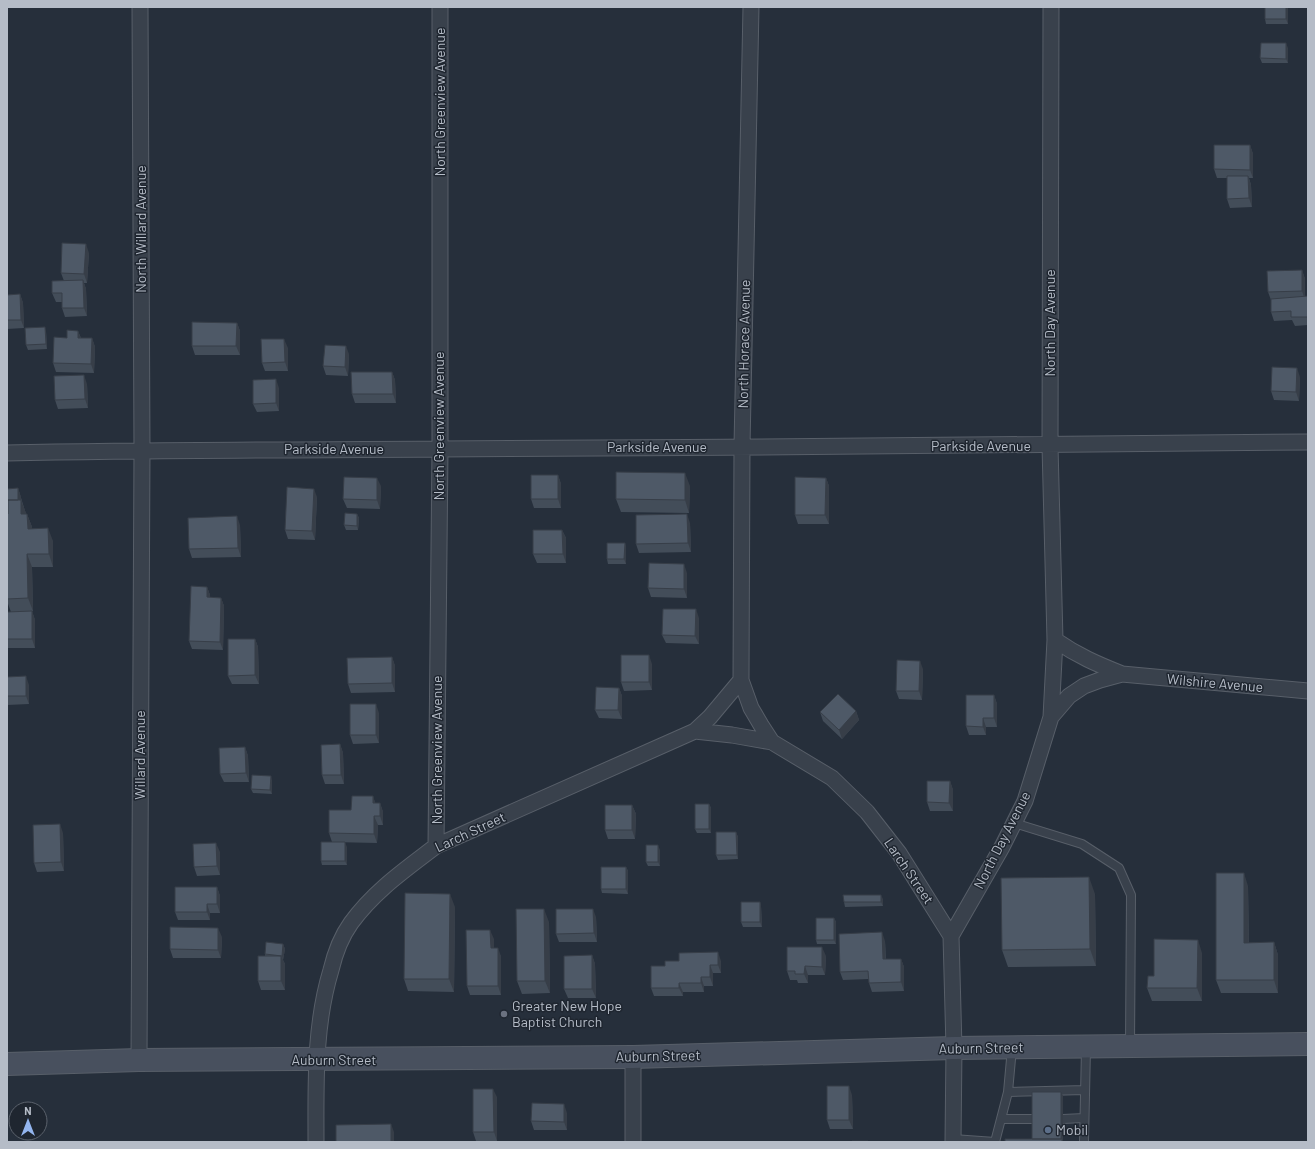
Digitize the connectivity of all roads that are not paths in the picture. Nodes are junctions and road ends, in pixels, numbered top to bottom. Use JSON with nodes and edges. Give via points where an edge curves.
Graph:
{"nodes":[{"id":1,"x":140,"y":7,"type":"edge"},
{"id":2,"x":440,"y":7,"type":"edge"},
{"id":3,"x":751,"y":7,"type":"edge"},
{"id":4,"x":1051,"y":7,"type":"edge"},
{"id":5,"x":1308,"y":442,"type":"edge"},
{"id":6,"x":742,"y":446,"type":"junction"},
{"id":7,"x":1050,"y":446,"type":"junction"},
{"id":8,"x":440,"y":449,"type":"junction"},
{"id":9,"x":142,"y":450,"type":"junction"},
{"id":10,"x":7,"y":453,"type":"edge"},
{"id":11,"x":1055,"y":640,"type":"junction"},
{"id":12,"x":1122,"y":674,"type":"junction"},
{"id":13,"x":741,"y":680,"type":"junction"},
{"id":14,"x":1308,"y":691,"type":"edge"},
{"id":15,"x":1051,"y":717,"type":"junction"},
{"id":16,"x":694,"y":731,"type":"junction"},
{"id":17,"x":772,"y":742,"type":"junction"},
{"id":18,"x":1014,"y":823,"type":"junction"},
{"id":19,"x":436,"y":846,"type":"junction"},
{"id":20,"x":951,"y":936,"type":"junction"},
{"id":21,"x":1308,"y":1044,"type":"edge"},
{"id":22,"x":1086,"y":1047,"type":"junction"},
{"id":23,"x":1130,"y":1047,"type":"junction"},
{"id":24,"x":954,"y":1048,"type":"junction"},
{"id":25,"x":1012,"y":1048,"type":"junction"},
{"id":26,"x":633,"y":1056,"type":"junction"},
{"id":27,"x":139,"y":1060,"type":"junction"},
{"id":28,"x":316,"y":1060,"type":"junction"},
{"id":29,"x":7,"y":1064,"type":"edge"},
{"id":30,"x":1085,"y":1090,"type":"junction"},
{"id":31,"x":1008,"y":1092,"type":"junction"},
{"id":32,"x":1084,"y":1118,"type":"junction"},
{"id":33,"x":1001,"y":1119,"type":"junction"},
{"id":34,"x":1033,"y":1119,"type":"edge"},
{"id":35,"x":1063,"y":1119,"type":"edge"},
{"id":36,"x":953,"y":1140,"type":"edge"},
{"id":37,"x":316,"y":1142,"type":"edge"},
{"id":38,"x":633,"y":1142,"type":"edge"},
{"id":39,"x":995,"y":1142,"type":"edge"},
{"id":40,"x":1084,"y":1142,"type":"edge"}],
"edges":[{"from":1,"to":9,"type":"street","name":"North Willard Avenue"},
{"from":2,"to":8,"type":"street","name":"North Greenview Avenue"},
{"from":3,"to":6,"type":"street","name":"North Horace Avenue"},
{"from":4,"to":7,"type":"street","name":"North Day Avenue"},
{"from":5,"to":7,"type":"street","name":"Parkside Avenue"},
{"from":6,"to":7,"type":"street","name":"Parkside Avenue"},
{"from":6,"to":8,"type":"street","name":"Parkside Avenue"},
{"from":6,"to":13,"type":"street","name":"North Horace Avenue"},
{"from":7,"to":11,"type":"street","name":"North Day Avenue"},
{"from":8,"to":9,"type":"street","name":"Parkside Avenue"},
{"from":8,"to":19,"type":"street","name":"North Greenview Avenue"},
{"from":9,"to":10,"type":"street","name":"Parkside Avenue"},
{"from":9,"to":27,"type":"street","name":"Willard Avenue"},
{"from":11,"to":12,"type":"street","via":[[1093,663]]},
{"from":11,"to":15,"type":"street","name":"North Day Avenue"},
{"from":12,"to":14,"type":"street","name":"Wilshire Avenue"},
{"from":12,"to":15,"type":"street","name":"North Day Avenue","via":[[1084,686],[1069,696]]},
{"from":13,"to":16,"type":"street","name":"Larch Street","via":[[710,717]]},
{"from":13,"to":17,"type":"street","name":"Larch Street","via":[[760,726]]},
{"from":15,"to":18,"type":"street","name":"North Day Avenue","via":[[1025,801]]},
{"from":16,"to":17,"type":"street","name":"Larch Street"},
{"from":16,"to":19,"type":"street","name":"Larch Street"},
{"from":17,"to":20,"type":"street","name":"Larch Street","via":[[832,778],[867,812],[899,853]]},
{"from":18,"to":20,"type":"street","name":"North Day Avenue"},
{"from":18,"to":23,"type":"lane","via":[[1082,844],[1119,868],[1131,895]]},
{"from":19,"to":28,"type":"street","name":"Larch Street","via":[[372,898],[351,923],[337,948],[325,988]]},
{"from":20,"to":24,"type":"street"},
{"from":21,"to":23,"type":"main road","name":"Auburn Street"},
{"from":22,"to":23,"type":"main road","name":"Auburn Street"},
{"from":22,"to":25,"type":"main road","name":"Auburn Street"},
{"from":22,"to":30,"type":"lane"},
{"from":24,"to":25,"type":"main road","name":"Auburn Street"},
{"from":24,"to":26,"type":"main road","name":"Auburn Street"},
{"from":24,"to":36,"type":"street"},
{"from":25,"to":31,"type":"lane"},
{"from":26,"to":28,"type":"main road","name":"Auburn Street"},
{"from":26,"to":38,"type":"street"},
{"from":27,"to":28,"type":"main road","name":"Auburn Street"},
{"from":27,"to":29,"type":"main road","name":"Auburn Street"},
{"from":28,"to":37,"type":"street"},
{"from":30,"to":31,"type":"lane"},
{"from":30,"to":32,"type":"lane"},
{"from":31,"to":33,"type":"lane"},
{"from":32,"to":35,"type":"lane"},
{"from":32,"to":40,"type":"lane"},
{"from":33,"to":34,"type":"lane"},
{"from":33,"to":39,"type":"lane"},
{"from":36,"to":39,"type":"lane"}]}
